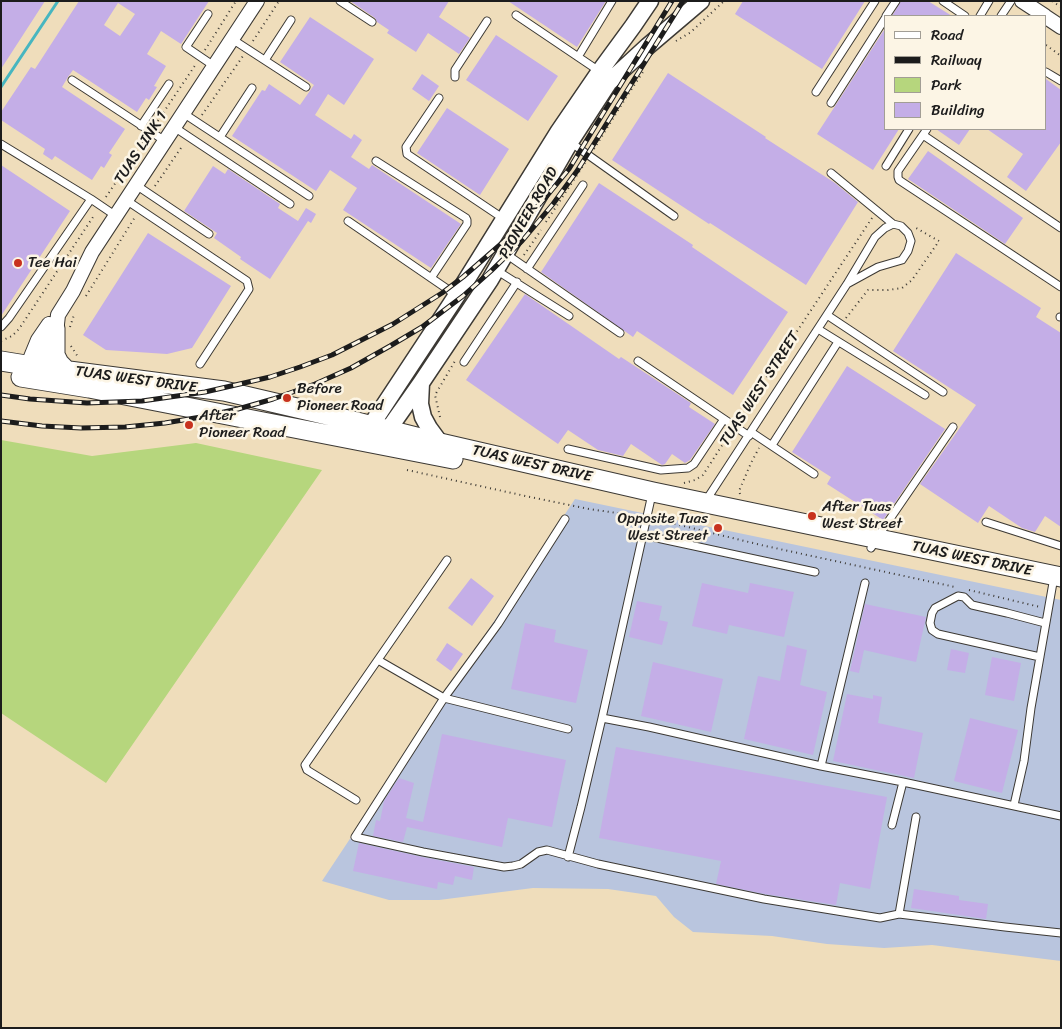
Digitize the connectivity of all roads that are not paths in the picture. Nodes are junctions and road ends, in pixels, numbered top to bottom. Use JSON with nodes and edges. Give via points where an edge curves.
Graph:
{"nodes":[{"id":1,"x":340,"y":1,"type":"edge"},
{"id":2,"x":612,"y":1,"type":"edge"},
{"id":3,"x":650,"y":1,"type":"edge"},
{"id":4,"x":700,"y":1,"type":"edge"},
{"id":5,"x":875,"y":1,"type":"edge"},
{"id":6,"x":896,"y":1,"type":"edge"},
{"id":7,"x":943,"y":1,"type":"edge"},
{"id":8,"x":989,"y":1,"type":"edge"},
{"id":9,"x":1011,"y":1,"type":"edge"},
{"id":10,"x":1022,"y":1,"type":"edge"},
{"id":11,"x":255,"y":2,"type":"edge"},
{"id":12,"x":208,"y":14,"type":"dead end"},
{"id":13,"x":516,"y":15,"type":"dead end"},
{"id":14,"x":887,"y":15,"type":"edge"},
{"id":15,"x":964,"y":15,"type":"edge"},
{"id":16,"x":981,"y":15,"type":"edge"},
{"id":17,"x":1002,"y":15,"type":"edge"},
{"id":18,"x":1042,"y":15,"type":"edge"},
{"id":19,"x":1047,"y":18,"type":"edge"},
{"id":20,"x":884,"y":19,"type":"edge"},
{"id":21,"x":291,"y":20,"type":"dead end"},
{"id":22,"x":487,"y":21,"type":"dead end"},
{"id":23,"x":372,"y":22,"type":"dead end"},
{"id":24,"x":1061,"y":27,"type":"edge"},
{"id":25,"x":232,"y":39,"type":"junction"},
{"id":26,"x":578,"y":57,"type":"junction"},
{"id":27,"x":265,"y":60,"type":"junction"},
{"id":28,"x":214,"y":66,"type":"junction"},
{"id":29,"x":600,"y":71,"type":"junction"},
{"id":30,"x":1047,"y":73,"type":"edge"},
{"id":31,"x":455,"y":77,"type":"dead end"},
{"id":32,"x":72,"y":80,"type":"dead end"},
{"id":33,"x":1061,"y":81,"type":"edge"},
{"id":34,"x":169,"y":84,"type":"dead end"},
{"id":35,"x":306,"y":87,"type":"dead end"},
{"id":36,"x":252,"y":88,"type":"dead end"},
{"id":37,"x":816,"y":92,"type":"dead end"},
{"id":38,"x":439,"y":98,"type":"dead end"},
{"id":39,"x":831,"y":103,"type":"dead end"},
{"id":40,"x":183,"y":113,"type":"junction"},
{"id":41,"x":141,"y":126,"type":"junction"},
{"id":42,"x":174,"y":128,"type":"junction"},
{"id":43,"x":908,"y":130,"type":"edge"},
{"id":44,"x":925,"y":132,"type":"edge"},
{"id":45,"x":220,"y":137,"type":"junction"},
{"id":46,"x":165,"y":141,"type":"junction"},
{"id":47,"x":570,"y":142,"type":"junction"},
{"id":48,"x":1,"y":144,"type":"edge"},
{"id":49,"x":376,"y":161,"type":"dead end"},
{"id":50,"x":886,"y":166,"type":"dead end"},
{"id":51,"x":831,"y":173,"type":"dead end"},
{"id":52,"x":583,"y":185,"type":"dead end"},
{"id":53,"x":136,"y":186,"type":"junction"},
{"id":54,"x":309,"y":196,"type":"dead end"},
{"id":55,"x":91,"y":199,"type":"junction"},
{"id":56,"x":126,"y":200,"type":"junction"},
{"id":57,"x":290,"y":204,"type":"dead end"},
{"id":58,"x":116,"y":216,"type":"junction"},
{"id":59,"x":674,"y":216,"type":"dead end"},
{"id":60,"x":504,"y":219,"type":"junction"},
{"id":61,"x":348,"y":221,"type":"dead end"},
{"id":62,"x":893,"y":224,"type":"junction"},
{"id":63,"x":1061,"y":228,"type":"edge"},
{"id":64,"x":210,"y":234,"type":"dead end"},
{"id":65,"x":512,"y":258,"type":"junction"},
{"id":66,"x":527,"y":269,"type":"junction"},
{"id":67,"x":496,"y":270,"type":"junction"},
{"id":68,"x":431,"y":278,"type":"junction"},
{"id":69,"x":518,"y":282,"type":"junction"},
{"id":70,"x":847,"y":284,"type":"junction"},
{"id":71,"x":1061,"y":287,"type":"edge"},
{"id":72,"x":456,"y":296,"type":"junction"},
{"id":73,"x":827,"y":315,"type":"junction"},
{"id":74,"x":569,"y":316,"type":"dead end"},
{"id":75,"x":57,"y":322,"type":"junction"},
{"id":76,"x":1,"y":327,"type":"edge"},
{"id":77,"x":818,"y":330,"type":"junction"},
{"id":78,"x":620,"y":334,"type":"dead end"},
{"id":79,"x":838,"y":342,"type":"junction"},
{"id":80,"x":1,"y":361,"type":"edge"},
{"id":81,"x":638,"y":361,"type":"dead end"},
{"id":82,"x":464,"y":362,"type":"dead end"},
{"id":83,"x":200,"y":364,"type":"dead end"},
{"id":84,"x":66,"y":370,"type":"junction"},
{"id":85,"x":33,"y":373,"type":"junction"},
{"id":86,"x":1,"y":374,"type":"edge"},
{"id":87,"x":421,"y":383,"type":"junction"},
{"id":88,"x":943,"y":392,"type":"dead end"},
{"id":89,"x":924,"y":395,"type":"dead end"},
{"id":90,"x":724,"y":419,"type":"junction"},
{"id":91,"x":953,"y":427,"type":"dead end"},
{"id":92,"x":750,"y":434,"type":"junction"},
{"id":93,"x":374,"y":435,"type":"junction"},
{"id":94,"x":440,"y":443,"type":"junction"},
{"id":95,"x":772,"y":445,"type":"junction"},
{"id":96,"x":568,"y":449,"type":"dead end"},
{"id":97,"x":814,"y":474,"type":"dead end"},
{"id":98,"x":650,"y":503,"type":"junction"},
{"id":99,"x":702,"y":507,"type":"junction"},
{"id":100,"x":565,"y":519,"type":"dead end"},
{"id":101,"x":986,"y":522,"type":"dead end"},
{"id":102,"x":643,"y":534,"type":"junction"},
{"id":103,"x":873,"y":543,"type":"junction"},
{"id":104,"x":1061,"y":546,"type":"edge"},
{"id":105,"x":447,"y":560,"type":"dead end"},
{"id":106,"x":815,"y":572,"type":"dead end"},
{"id":107,"x":1057,"y":582,"type":"edge"},
{"id":108,"x":865,"y":583,"type":"dead end"},
{"id":109,"x":1045,"y":623,"type":"junction"},
{"id":110,"x":1040,"y":656,"type":"junction"},
{"id":111,"x":378,"y":660,"type":"junction"},
{"id":112,"x":444,"y":698,"type":"junction"},
{"id":113,"x":602,"y":718,"type":"junction"},
{"id":114,"x":568,"y":728,"type":"dead end"},
{"id":115,"x":821,"y":766,"type":"junction"},
{"id":116,"x":903,"y":782,"type":"junction"},
{"id":117,"x":356,"y":800,"type":"dead end"},
{"id":118,"x":1014,"y":805,"type":"junction"},
{"id":119,"x":1061,"y":816,"type":"edge"},
{"id":120,"x":916,"y":818,"type":"dead end"},
{"id":121,"x":892,"y":824,"type":"dead end"},
{"id":122,"x":568,"y":856,"type":"junction"},
{"id":123,"x":899,"y":914,"type":"junction"},
{"id":124,"x":1061,"y":933,"type":"edge"}],
"edges":[{"from":1,"to":23,"type":"lane"},
{"from":2,"to":26,"type":"lane"},
{"from":3,"to":29,"type":"street","name":"PIONEER ROAD"},
{"from":4,"to":47,"type":"street","name":"PIONEER ROAD","via":[[609,82]]},
{"from":5,"to":37,"type":"lane"},
{"from":6,"to":14,"type":"lane"},
{"from":7,"to":15,"type":"lane"},
{"from":8,"to":16,"type":"lane"},
{"from":9,"to":17,"type":"lane"},
{"from":10,"to":18,"type":"street"},
{"from":11,"to":25,"type":"street","name":"TUAS LINK 1"},
{"from":12,"to":28,"type":"lane","via":[[186,47]]},
{"from":13,"to":26,"type":"lane"},
{"from":19,"to":24,"type":"street"},
{"from":20,"to":39,"type":"lane"},
{"from":21,"to":27,"type":"lane"},
{"from":22,"to":31,"type":"lane","via":[[454,70]]},
{"from":25,"to":27,"type":"lane"},
{"from":25,"to":28,"type":"street","name":"TUAS LINK 1"},
{"from":26,"to":29,"type":"lane"},
{"from":27,"to":35,"type":"lane"},
{"from":28,"to":40,"type":"street","name":"TUAS LINK 1"},
{"from":29,"to":60,"type":"street","name":"PIONEER ROAD"},
{"from":30,"to":33,"type":"lane"},
{"from":32,"to":41,"type":"lane"},
{"from":34,"to":41,"type":"lane"},
{"from":36,"to":45,"type":"lane"},
{"from":38,"to":60,"type":"lane","via":[[406,152]]},
{"from":40,"to":42,"type":"street","name":"TUAS LINK 1"},
{"from":40,"to":45,"type":"lane"},
{"from":41,"to":46,"type":"lane"},
{"from":42,"to":46,"type":"street","name":"TUAS LINK 1"},
{"from":42,"to":57,"type":"lane"},
{"from":43,"to":50,"type":"lane"},
{"from":44,"to":63,"type":"lane"},
{"from":44,"to":71,"type":"lane","via":[[898,171],[899,180]]},
{"from":45,"to":54,"type":"lane"},
{"from":46,"to":53,"type":"street","name":"TUAS LINK 1"},
{"from":47,"to":59,"type":"lane"},
{"from":47,"to":65,"type":"street","name":"PIONEER ROAD"},
{"from":48,"to":55,"type":"lane"},
{"from":49,"to":68,"type":"lane","via":[[467,220]]},
{"from":51,"to":62,"type":"lane"},
{"from":52,"to":66,"type":"lane"},
{"from":53,"to":56,"type":"street","name":"TUAS LINK 1"},
{"from":53,"to":64,"type":"lane"},
{"from":55,"to":58,"type":"lane"},
{"from":55,"to":76,"type":"lane"},
{"from":56,"to":58,"type":"street","name":"TUAS LINK 1"},
{"from":56,"to":83,"type":"lane","via":[[247,281],[249,289]]},
{"from":58,"to":75,"type":"street","name":"TUAS LINK 1","via":[[92,252]]},
{"from":60,"to":72,"type":"street","name":"PIONEER ROAD"},
{"from":61,"to":68,"type":"lane"},
{"from":62,"to":70,"type":"lane","name":"TUAS WEST STREET","via":[[875,237]]},
{"from":62,"to":70,"type":"lane","name":"TUAS WEST STREET","via":[[901,226],[911,241],[902,260],[878,267]]},
{"from":65,"to":66,"type":"lane"},
{"from":65,"to":67,"type":"street","name":"PIONEER ROAD"},
{"from":66,"to":78,"type":"lane"},
{"from":67,"to":69,"type":"lane"},
{"from":67,"to":87,"type":"street","name":"PIONEER ROAD"},
{"from":68,"to":72,"type":"lane"},
{"from":69,"to":74,"type":"lane"},
{"from":69,"to":82,"type":"lane"},
{"from":70,"to":73,"type":"lane","name":"TUAS WEST STREET"},
{"from":72,"to":93,"type":"street","name":"PIONEER ROAD"},
{"from":73,"to":77,"type":"lane","name":"TUAS WEST STREET"},
{"from":73,"to":88,"type":"lane"},
{"from":75,"to":84,"type":"main road","via":[[55,355]]},
{"from":75,"to":85,"type":"street","name":"TUAS LINK 1"},
{"from":77,"to":79,"type":"lane"},
{"from":77,"to":92,"type":"lane","name":"TUAS WEST STREET"},
{"from":79,"to":89,"type":"lane"},
{"from":79,"to":95,"type":"lane"},
{"from":80,"to":85,"type":"main road","name":"TUAS WEST DRIVE"},
{"from":81,"to":90,"type":"lane"},
{"from":84,"to":85,"type":"main road","name":"TUAS WEST DRIVE"},
{"from":84,"to":93,"type":"main road","name":"TUAS WEST DRIVE","via":[[224,391]]},
{"from":85,"to":86,"type":"main road","name":"TUAS WEST DRIVE"},
{"from":85,"to":93,"type":"main road","name":"TUAS WEST DRIVE","via":[[89,388]]},
{"from":87,"to":93,"type":"street","name":"PIONEER ROAD"},
{"from":87,"to":94,"type":"street","via":[[423,417]]},
{"from":90,"to":92,"type":"lane"},
{"from":90,"to":96,"type":"lane","via":[[688,468],[661,470]]},
{"from":91,"to":103,"type":"lane"},
{"from":92,"to":95,"type":"lane"},
{"from":92,"to":99,"type":"lane","name":"TUAS WEST STREET"},
{"from":93,"to":94,"type":"main road","name":"TUAS WEST DRIVE"},
{"from":93,"to":98,"type":"main road","name":"TUAS WEST DRIVE"},
{"from":94,"to":98,"type":"main road","name":"TUAS WEST DRIVE"},
{"from":95,"to":97,"type":"lane"},
{"from":98,"to":99,"type":"main road","name":"TUAS WEST DRIVE"},
{"from":98,"to":102,"type":"lane"},
{"from":99,"to":103,"type":"main road","name":"TUAS WEST DRIVE"},
{"from":100,"to":112,"type":"lane","via":[[498,624]]},
{"from":101,"to":104,"type":"lane"},
{"from":102,"to":106,"type":"lane"},
{"from":102,"to":113,"type":"lane"},
{"from":103,"to":107,"type":"main road","name":"TUAS WEST DRIVE"},
{"from":105,"to":111,"type":"lane"},
{"from":107,"to":109,"type":"lane"},
{"from":108,"to":115,"type":"lane"},
{"from":109,"to":110,"type":"lane"},
{"from":109,"to":110,"type":"lane","via":[[972,605],[958,596],[935,608],[930,623],[938,634]]},
{"from":110,"to":118,"type":"lane"},
{"from":111,"to":112,"type":"lane"},
{"from":111,"to":117,"type":"lane","via":[[305,765],[307,770]]},
{"from":112,"to":114,"type":"lane"},
{"from":112,"to":122,"type":"lane","via":[[355,837],[504,867],[521,864],[547,850]]},
{"from":113,"to":115,"type":"lane"},
{"from":113,"to":122,"type":"lane"},
{"from":115,"to":116,"type":"lane"},
{"from":116,"to":118,"type":"lane"},
{"from":116,"to":121,"type":"lane"},
{"from":118,"to":119,"type":"lane"},
{"from":120,"to":123,"type":"lane"},
{"from":122,"to":123,"type":"lane","via":[[764,899],[880,918]]},
{"from":123,"to":124,"type":"lane"}]}
